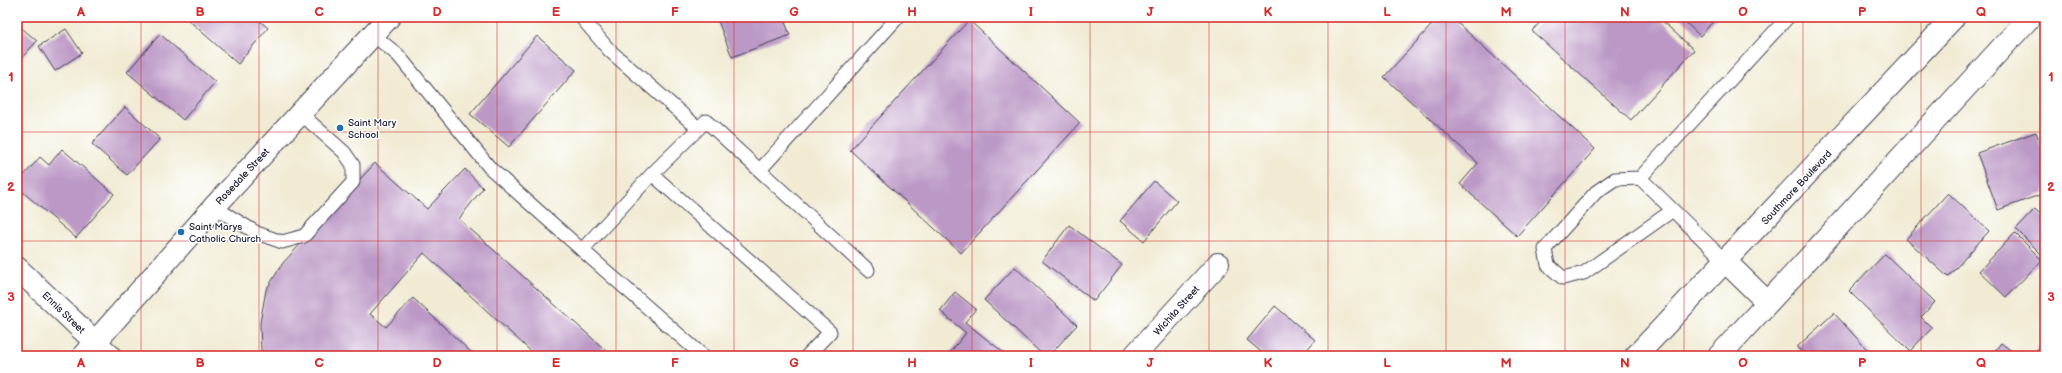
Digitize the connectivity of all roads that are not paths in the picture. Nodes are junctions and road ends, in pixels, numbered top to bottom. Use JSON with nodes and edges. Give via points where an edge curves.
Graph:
{"nodes":[{"id":1,"x":389,"y":17,"type":"edge"},
{"id":2,"x":581,"y":17,"type":"edge"},
{"id":3,"x":898,"y":17,"type":"edge"},
{"id":4,"x":1788,"y":17,"type":"edge"},
{"id":5,"x":1954,"y":17,"type":"edge"},
{"id":6,"x":2030,"y":17,"type":"edge"},
{"id":7,"x":372,"y":34,"type":"junction"},
{"id":8,"x":300,"y":113,"type":"junction"},
{"id":9,"x":698,"y":128,"type":"junction"},
{"id":10,"x":760,"y":170,"type":"junction"},
{"id":11,"x":652,"y":174,"type":"junction"},
{"id":12,"x":1640,"y":178,"type":"junction"},
{"id":13,"x":214,"y":207,"type":"junction"},
{"id":14,"x":1673,"y":210,"type":"junction"},
{"id":15,"x":582,"y":250,"type":"junction"},
{"id":16,"x":1726,"y":262,"type":"junction"},
{"id":17,"x":1218,"y":264,"type":"dead end"},
{"id":18,"x":17,"y":268,"type":"edge"},
{"id":19,"x":868,"y":270,"type":"dead end"},
{"id":20,"x":1767,"y":302,"type":"junction"},
{"id":21,"x":97,"y":352,"type":"edge"},
{"id":22,"x":703,"y":356,"type":"edge"},
{"id":23,"x":808,"y":356,"type":"edge"},
{"id":24,"x":1134,"y":356,"type":"edge"},
{"id":25,"x":1636,"y":356,"type":"edge"},
{"id":26,"x":1719,"y":356,"type":"edge"}],
"edges":[{"from":1,"to":7,"type":"street","name":"Rosedale Street"},
{"from":2,"to":9,"type":"lane","via":[[609,50]]},
{"from":3,"to":10,"type":"lane"},
{"from":4,"to":12,"type":"lane"},
{"from":5,"to":16,"type":"street","name":"Southmore Boulevard"},
{"from":6,"to":20,"type":"street"},
{"from":7,"to":8,"type":"street","name":"Rosedale Street"},
{"from":7,"to":15,"type":"lane","via":[[398,55],[490,168]]},
{"from":8,"to":13,"type":"street","name":"Rosedale Street"},
{"from":8,"to":13,"type":"lane","via":[[344,152],[353,165],[353,182],[304,236],[282,242],[257,233]]},
{"from":9,"to":10,"type":"lane","via":[[706,121]]},
{"from":9,"to":11,"type":"lane"},
{"from":10,"to":19,"type":"lane"},
{"from":11,"to":15,"type":"lane"},
{"from":11,"to":23,"type":"lane","via":[[830,332]]},
{"from":12,"to":14,"type":"lane"},
{"from":12,"to":14,"type":"lane","via":[[1615,179],[1596,192],[1545,249],[1548,265],[1563,278],[1584,272]]},
{"from":13,"to":21,"type":"street","name":"Rosedale Street"},
{"from":14,"to":16,"type":"lane"},
{"from":15,"to":22,"type":"lane"},
{"from":16,"to":20,"type":"street"},
{"from":16,"to":25,"type":"street","name":"Southmore Boulevard"},
{"from":17,"to":24,"type":"street","name":"Wichita Street"},
{"from":18,"to":21,"type":"street","name":"Ennis Street"},
{"from":20,"to":26,"type":"street"}]}
